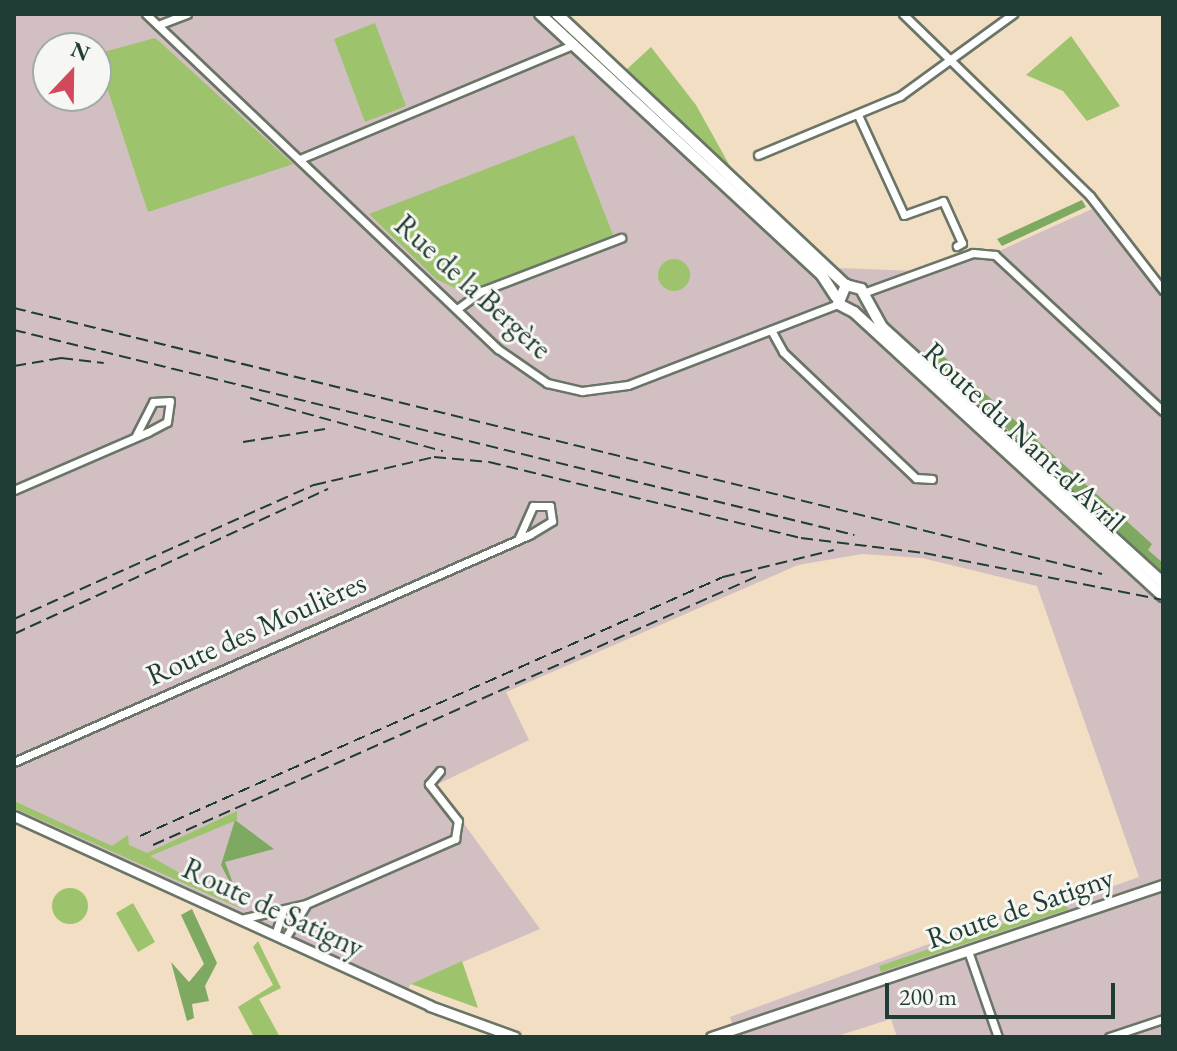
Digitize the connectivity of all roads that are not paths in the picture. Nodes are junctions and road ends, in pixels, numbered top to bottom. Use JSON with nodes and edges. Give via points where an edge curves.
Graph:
{"nodes":[{"id":1,"x":146,"y":14,"type":"edge"},
{"id":2,"x":187,"y":14,"type":"edge"},
{"id":3,"x":540,"y":14,"type":"edge"},
{"id":4,"x":557,"y":14,"type":"edge"},
{"id":5,"x":903,"y":14,"type":"edge"},
{"id":6,"x":1013,"y":14,"type":"edge"},
{"id":7,"x":158,"y":25,"type":"junction"},
{"id":8,"x":573,"y":45,"type":"junction"},
{"id":9,"x":950,"y":59,"type":"junction"},
{"id":10,"x":858,"y":115,"type":"junction"},
{"id":11,"x":758,"y":155,"type":"dead end"},
{"id":12,"x":300,"y":159,"type":"junction"},
{"id":13,"x":621,"y":238,"type":"dead end"},
{"id":14,"x":957,"y":246,"type":"dead end"},
{"id":15,"x":846,"y":285,"type":"junction"},
{"id":16,"x":1163,"y":290,"type":"edge"},
{"id":17,"x":864,"y":298,"type":"junction"},
{"id":18,"x":837,"y":301,"type":"junction"},
{"id":19,"x":457,"y":309,"type":"junction"},
{"id":20,"x":854,"y":312,"type":"junction"},
{"id":21,"x":771,"y":330,"type":"junction"},
{"id":22,"x":1163,"y":411,"type":"edge"},
{"id":23,"x":135,"y":437,"type":"junction"},
{"id":24,"x":932,"y":479,"type":"dead end"},
{"id":25,"x":14,"y":490,"type":"edge"},
{"id":26,"x":518,"y":539,"type":"junction"},
{"id":27,"x":1163,"y":583,"type":"edge"},
{"id":28,"x":1163,"y":596,"type":"edge"},
{"id":29,"x":14,"y":762,"type":"edge"},
{"id":30,"x":440,"y":771,"type":"dead end"},
{"id":31,"x":14,"y":816,"type":"edge"},
{"id":32,"x":1163,"y":885,"type":"edge"},
{"id":33,"x":306,"y":904,"type":"junction"},
{"id":34,"x":282,"y":913,"type":"junction"},
{"id":35,"x":238,"y":919,"type":"junction"},
{"id":36,"x":279,"y":938,"type":"junction"},
{"id":37,"x":968,"y":951,"type":"junction"},
{"id":38,"x":1163,"y":1019,"type":"edge"},
{"id":39,"x":515,"y":1037,"type":"edge"},
{"id":40,"x":711,"y":1037,"type":"edge"},
{"id":41,"x":998,"y":1037,"type":"edge"},
{"id":42,"x":1109,"y":1037,"type":"edge"}],
"edges":[{"from":1,"to":7,"type":"street","name":"Rue de la Bergère"},
{"from":2,"to":7,"type":"street"},
{"from":3,"to":8,"type":"main road"},
{"from":4,"to":15,"type":"main road"},
{"from":5,"to":9,"type":"street"},
{"from":6,"to":9,"type":"street"},
{"from":7,"to":12,"type":"street","name":"Rue de la Bergère"},
{"from":8,"to":12,"type":"street"},
{"from":8,"to":18,"type":"main road","via":[[821,274]]},
{"from":9,"to":10,"type":"street"},
{"from":9,"to":16,"type":"street","via":[[1090,196]]},
{"from":10,"to":11,"type":"street"},
{"from":10,"to":14,"type":"street","via":[[904,215],[943,201],[962,243]]},
{"from":12,"to":19,"type":"street","name":"Rue de la Bergère"},
{"from":13,"to":19,"type":"street","via":[[482,291]]},
{"from":15,"to":17,"type":"main road"},
{"from":15,"to":18,"type":"main road"},
{"from":17,"to":20,"type":"main road"},
{"from":17,"to":22,"type":"street","via":[[973,253],[995,255]]},
{"from":17,"to":27,"type":"main road","name":"Route du Nant-d'Avril","via":[[882,327]]},
{"from":18,"to":20,"type":"main road","name":"Route du Nant-d'Avril"},
{"from":18,"to":21,"type":"street","name":"Rue de la Bergère"},
{"from":19,"to":21,"type":"street","name":"Rue de la Bergère","via":[[523,370],[582,391],[628,385]]},
{"from":20,"to":28,"type":"main road","name":"Route du Nant-d'Avril"},
{"from":21,"to":24,"type":"street","via":[[783,352],[916,478]]},
{"from":23,"to":23,"type":"street","via":[[170,420],[172,403],[153,402]]},
{"from":23,"to":25,"type":"street"},
{"from":26,"to":26,"type":"street","name":"Route des Moulières","via":[[550,524],[550,506],[533,506]]},
{"from":26,"to":29,"type":"street","name":"Route des Moulières"},
{"from":30,"to":33,"type":"street","via":[[429,784],[458,821],[458,837]]},
{"from":31,"to":35,"type":"street","name":"Route de Satigny"},
{"from":32,"to":37,"type":"street","name":"Route de Satigny"},
{"from":33,"to":34,"type":"street"},
{"from":33,"to":36,"type":"street"},
{"from":34,"to":35,"type":"street"},
{"from":34,"to":36,"type":"street"},
{"from":35,"to":36,"type":"street","name":"Route de Satigny"},
{"from":36,"to":39,"type":"street","name":"Route de Satigny"},
{"from":37,"to":40,"type":"street","name":"Route de Satigny"},
{"from":37,"to":41,"type":"street"},
{"from":38,"to":42,"type":"street"}]}
